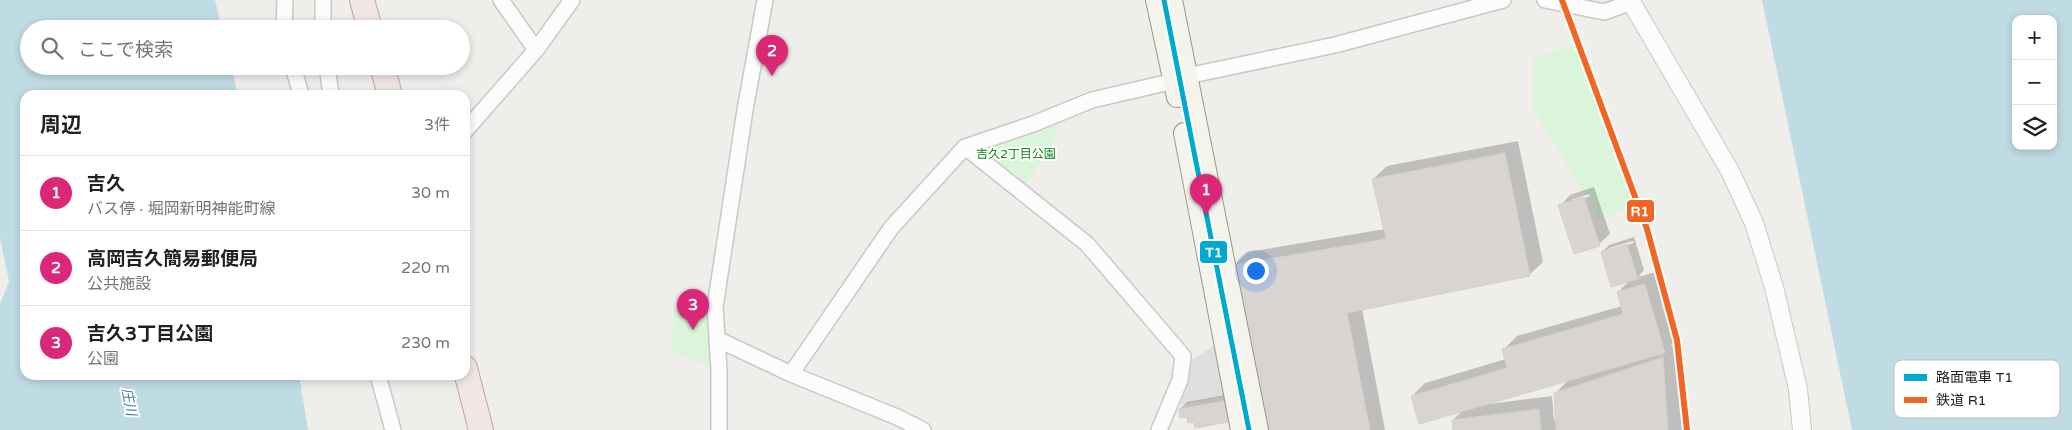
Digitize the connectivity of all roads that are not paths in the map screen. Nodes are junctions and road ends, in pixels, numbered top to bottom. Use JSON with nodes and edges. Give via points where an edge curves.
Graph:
{"nodes":[{"id":1,"x":285,"y":0,"type":"edge"},
{"id":2,"x":323,"y":0,"type":"edge"},
{"id":3,"x":362,"y":0,"type":"edge"},
{"id":4,"x":502,"y":0,"type":"edge"},
{"id":5,"x":572,"y":0,"type":"edge"},
{"id":6,"x":765,"y":0,"type":"edge"},
{"id":7,"x":1156,"y":0,"type":"edge"},
{"id":8,"x":1172,"y":0,"type":"edge"},
{"id":9,"x":1503,"y":0,"type":"edge"},
{"id":10,"x":1545,"y":0,"type":"edge"},
{"id":11,"x":1631,"y":1,"type":"edge"},
{"id":12,"x":284,"y":20,"type":"edge"},
{"id":13,"x":323,"y":20,"type":"edge"},
{"id":14,"x":368,"y":20,"type":"edge"},
{"id":15,"x":536,"y":50,"type":"junction"},
{"id":16,"x":296,"y":75,"type":"edge"},
{"id":17,"x":328,"y":75,"type":"edge"},
{"id":18,"x":384,"y":75,"type":"edge"},
{"id":19,"x":1181,"y":78,"type":"junction"},
{"id":20,"x":300,"y":90,"type":"edge"},
{"id":21,"x":330,"y":90,"type":"edge"},
{"id":22,"x":389,"y":90,"type":"edge"},
{"id":23,"x":470,"y":125,"type":"edge"},
{"id":24,"x":965,"y":147,"type":"junction"},
{"id":25,"x":718,"y":339,"type":"junction"},
{"id":26,"x":791,"y":374,"type":"junction"},
{"id":27,"x":379,"y":380,"type":"edge"},
{"id":28,"x":468,"y":380,"type":"edge"},
{"id":29,"x":393,"y":430,"type":"edge"},
{"id":30,"x":481,"y":430,"type":"edge"},
{"id":31,"x":718,"y":430,"type":"edge"},
{"id":32,"x":923,"y":430,"type":"edge"},
{"id":33,"x":1159,"y":430,"type":"edge"},
{"id":34,"x":1241,"y":430,"type":"edge"},
{"id":35,"x":1258,"y":430,"type":"edge"},
{"id":36,"x":1802,"y":430,"type":"edge"}],
"edges":[{"from":1,"to":12,"type":"street"},
{"from":2,"to":13,"type":"street"},
{"from":3,"to":14,"type":"highway"},
{"from":4,"to":15,"type":"street"},
{"from":5,"to":15,"type":"street"},
{"from":6,"to":25,"type":"street","via":[[719,274],[715,307]]},
{"from":7,"to":19,"type":"main road"},
{"from":8,"to":19,"type":"main road"},
{"from":9,"to":19,"type":"street","via":[[1335,45]]},
{"from":10,"to":11,"type":"street","via":[[1604,12]]},
{"from":11,"to":36,"type":"street","via":[[1730,171],[1754,223],[1774,287],[1794,371]]},
{"from":15,"to":23,"type":"street"},
{"from":16,"to":20,"type":"street"},
{"from":17,"to":21,"type":"street"},
{"from":18,"to":22,"type":"highway"},
{"from":19,"to":24,"type":"street","via":[[1092,100]]},
{"from":19,"to":34,"type":"main road","via":[[1207,258]]},
{"from":19,"to":35,"type":"main road"},
{"from":24,"to":26,"type":"street","via":[[891,228]]},
{"from":24,"to":33,"type":"street","via":[[1086,244],[1182,356],[1180,380]]},
{"from":25,"to":26,"type":"street"},
{"from":25,"to":31,"type":"street"},
{"from":26,"to":32,"type":"street"},
{"from":27,"to":29,"type":"street"},
{"from":28,"to":30,"type":"highway"}]}
